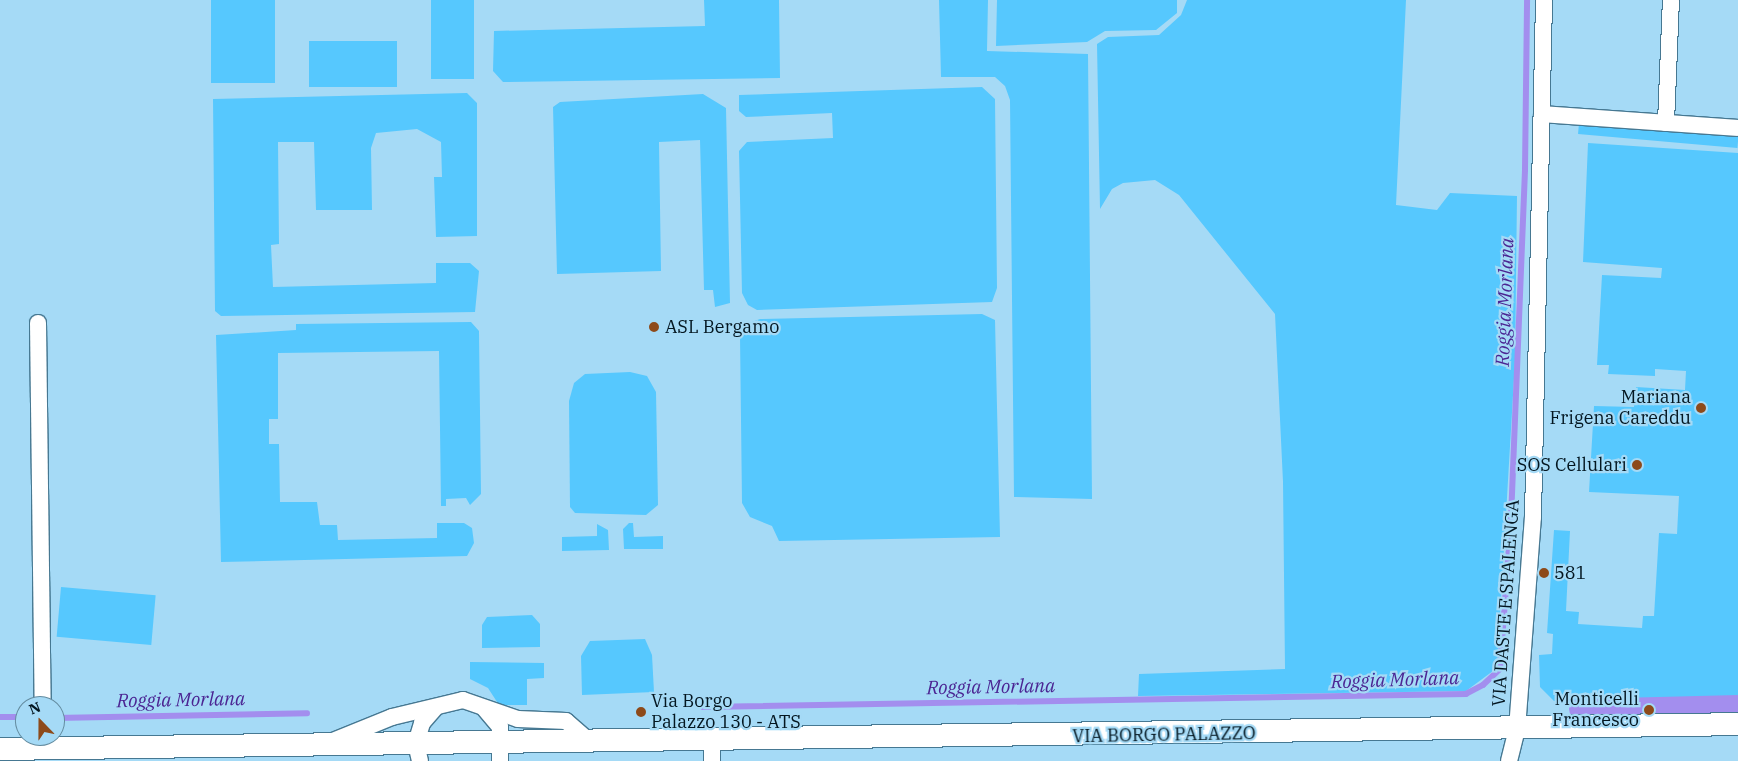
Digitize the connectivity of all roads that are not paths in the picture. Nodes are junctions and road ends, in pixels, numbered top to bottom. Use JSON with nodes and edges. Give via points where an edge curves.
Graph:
{"nodes":[{"id":1,"x":1544,"y":0,"type":"edge"},
{"id":2,"x":1671,"y":0,"type":"edge"},
{"id":3,"x":1542,"y":114,"type":"junction"},
{"id":4,"x":1666,"y":123,"type":"junction"},
{"id":5,"x":1738,"y":128,"type":"edge"},
{"id":6,"x":38,"y":323,"type":"dead end"},
{"id":7,"x":43,"y":696,"type":"edge"},
{"id":8,"x":480,"y":705,"type":"junction"},
{"id":9,"x":436,"y":707,"type":"junction"},
{"id":10,"x":1738,"y":724,"type":"edge"},
{"id":11,"x":1517,"y":729,"type":"junction"},
{"id":12,"x":590,"y":741,"type":"junction"},
{"id":13,"x":65,"y":743,"type":"edge"},
{"id":14,"x":324,"y":745,"type":"junction"},
{"id":15,"x":22,"y":746,"type":"edge"},
{"id":16,"x":0,"y":749,"type":"edge"},
{"id":17,"x":712,"y":751,"type":"edge"},
{"id":18,"x":418,"y":752,"type":"edge"},
{"id":19,"x":502,"y":752,"type":"edge"},
{"id":20,"x":1508,"y":761,"type":"edge"}],
"edges":[{"from":1,"to":3,"type":"street","name":"VIA DASTE E SPALENGA"},
{"from":2,"to":4,"type":"street"},
{"from":3,"to":4,"type":"street"},
{"from":3,"to":11,"type":"street","name":"VIA DASTE E SPALENGA","via":[[1534,498]]},
{"from":4,"to":5,"type":"street"},
{"from":6,"to":7,"type":"street"},
{"from":8,"to":9,"type":"street","name":"VIA BORGO PALAZZO","via":[[463,700]]},
{"from":8,"to":12,"type":"street","name":"VIA BORGO PALAZZO","via":[[518,719],[566,721]]},
{"from":8,"to":19,"type":"street","via":[[496,721]]},
{"from":9,"to":14,"type":"street","name":"VIA BORGO PALAZZO","via":[[392,717]]},
{"from":9,"to":18,"type":"street","via":[[422,723]]},
{"from":10,"to":11,"type":"main road","name":"VIA BORGO PALAZZO"},
{"from":11,"to":17,"type":"main road","name":"VIA BORGO PALAZZO"},
{"from":11,"to":20,"type":"street","name":"VIA DASTE E SPALENGA"},
{"from":12,"to":17,"type":"main road","name":"VIA BORGO PALAZZO"},
{"from":12,"to":19,"type":"main road","name":"VIA BORGO PALAZZO"},
{"from":13,"to":14,"type":"main road","name":"VIA BORGO PALAZZO"},
{"from":14,"to":18,"type":"main road","name":"VIA BORGO PALAZZO"},
{"from":15,"to":16,"type":"main road","name":"VIA BORGO PALAZZO"},
{"from":18,"to":19,"type":"main road","name":"VIA BORGO PALAZZO"}]}
